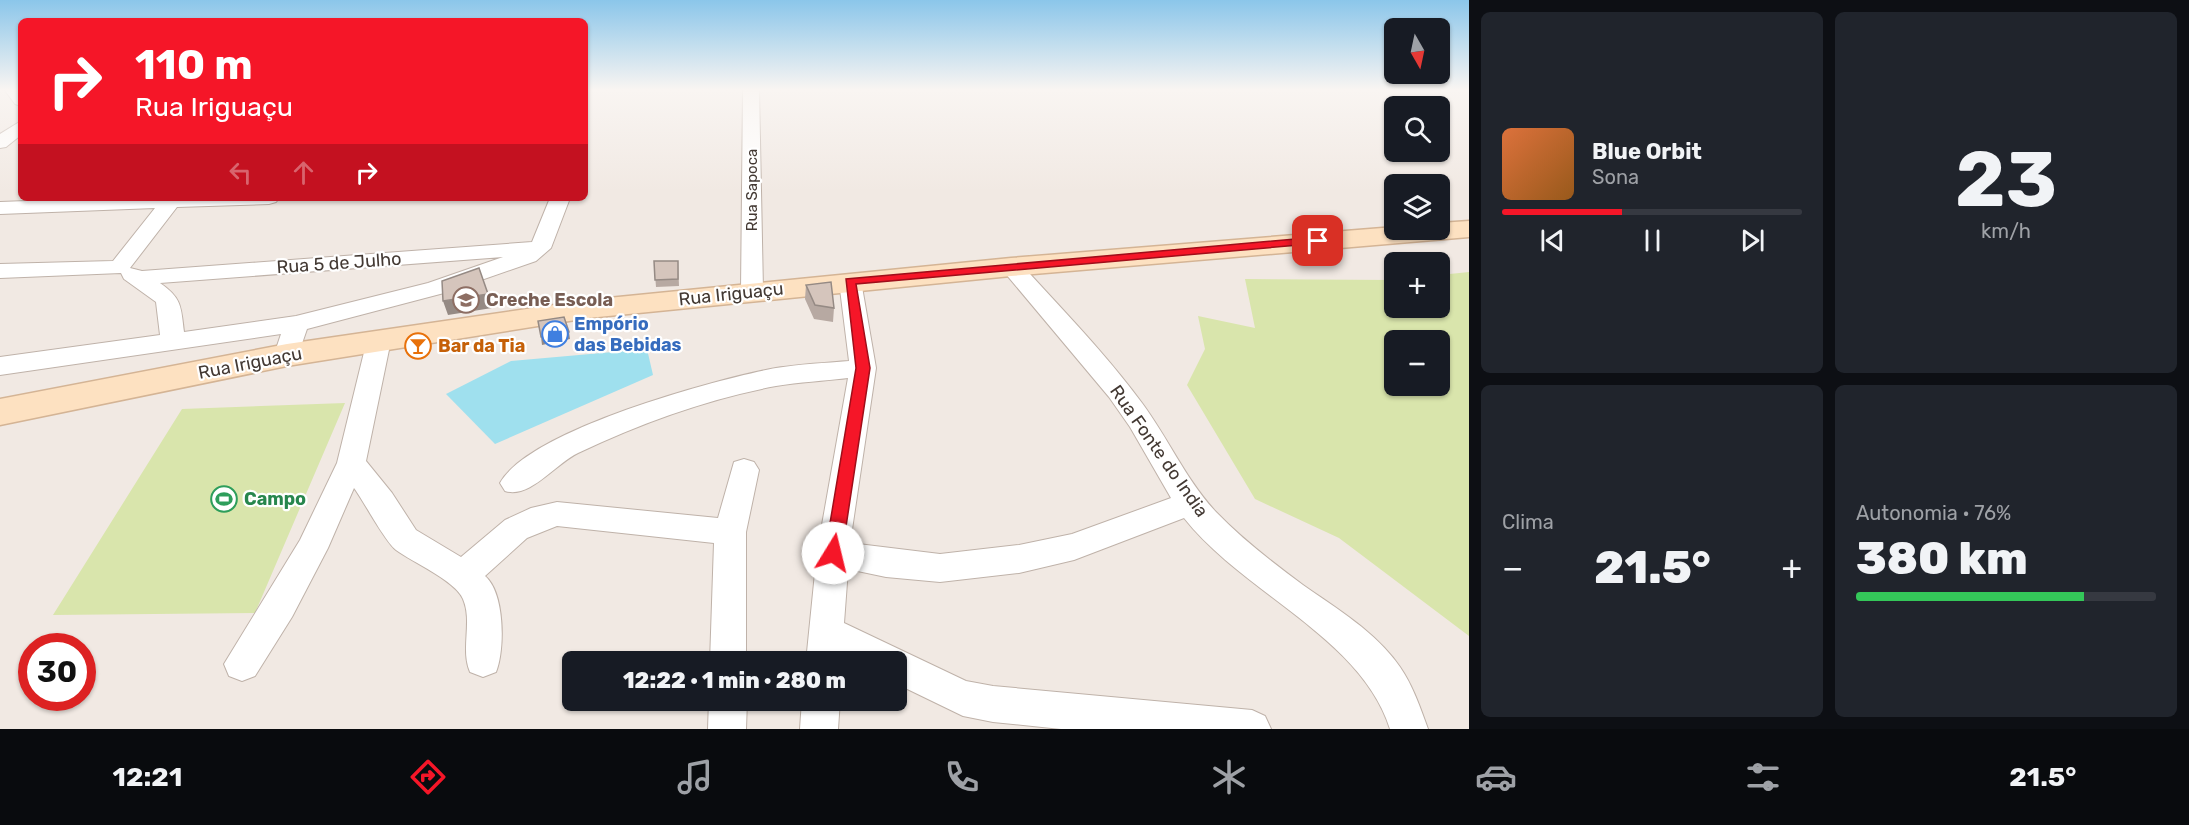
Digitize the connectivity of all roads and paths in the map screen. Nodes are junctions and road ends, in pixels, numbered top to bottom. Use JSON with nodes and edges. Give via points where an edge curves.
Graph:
{"nodes":[{"id":1,"x":751,"y":123,"type":"edge"},
{"id":2,"x":18,"y":128,"type":"edge"},
{"id":3,"x":0,"y":143,"type":"edge"},
{"id":4,"x":18,"y":150,"type":"edge"},
{"id":5,"x":0,"y":151,"type":"edge"},
{"id":6,"x":219,"y":201,"type":"edge"},
{"id":7,"x":559,"y":201,"type":"edge"},
{"id":8,"x":169,"y":204,"type":"junction"},
{"id":9,"x":0,"y":208,"type":"edge"},
{"id":10,"x":1469,"y":229,"type":"edge"},
{"id":11,"x":540,"y":248,"type":"junction"},
{"id":12,"x":1011,"y":267,"type":"junction"},
{"id":13,"x":0,"y":271,"type":"edge"},
{"id":14,"x":128,"y":272,"type":"junction"},
{"id":15,"x":850,"y":281,"type":"junction"},
{"id":16,"x":752,"y":291,"type":"junction"},
{"id":17,"x":296,"y":324,"type":"junction"},
{"id":18,"x":173,"y":340,"type":"junction"},
{"id":19,"x":379,"y":340,"type":"junction"},
{"id":20,"x":287,"y":355,"type":"junction"},
{"id":21,"x":0,"y":366,"type":"edge"},
{"id":22,"x":863,"y":368,"type":"junction"},
{"id":23,"x":0,"y":412,"type":"edge"},
{"id":24,"x":351,"y":463,"type":"junction"},
{"id":25,"x":744,"y":470,"type":"dead end"},
{"id":26,"x":515,"y":483,"type":"dead end"},
{"id":27,"x":1190,"y":503,"type":"junction"},
{"id":28,"x":730,"y":532,"type":"junction"},
{"id":29,"x":833,"y":553,"type":"junction"},
{"id":30,"x":463,"y":576,"type":"junction"},
{"id":31,"x":825,"y":646,"type":"edge"},
{"id":32,"x":728,"y":651,"type":"edge"},
{"id":33,"x":845,"y":651,"type":"edge"},
{"id":34,"x":483,"y":660,"type":"dead end"},
{"id":35,"x":242,"y":663,"type":"dead end"},
{"id":36,"x":907,"y":671,"type":"edge"},
{"id":37,"x":728,"y":711,"type":"edge"},
{"id":38,"x":820,"y":711,"type":"edge"},
{"id":39,"x":727,"y":729,"type":"edge"},
{"id":40,"x":819,"y":729,"type":"edge"},
{"id":41,"x":1252,"y":729,"type":"edge"},
{"id":42,"x":1409,"y":729,"type":"edge"}],
"edges":[{"from":1,"to":16,"type":"street","name":"Rua Sapoca"},
{"from":2,"to":3,"type":"street"},
{"from":4,"to":5,"type":"street"},
{"from":6,"to":8,"type":"street"},
{"from":7,"to":11,"type":"street"},
{"from":8,"to":9,"type":"street"},
{"from":8,"to":14,"type":"street"},
{"from":10,"to":12,"type":"main road","name":"Rua Iriguaçu"},
{"from":11,"to":14,"type":"street","name":"Rua 5 de Julho"},
{"from":11,"to":17,"type":"street","via":[[528,256],[436,288]]},
{"from":12,"to":15,"type":"main road","name":"Rua Iriguaçu"},
{"from":12,"to":27,"type":"street","name":"Rua Fonte do India","via":[[1113,383]]},
{"from":13,"to":14,"type":"street","name":"Rua 5 de Julho"},
{"from":14,"to":18,"type":"street","via":[[168,301]]},
{"from":15,"to":16,"type":"main road","name":"Rua Iriguaçu"},
{"from":15,"to":22,"type":"street"},
{"from":16,"to":19,"type":"main road","name":"Rua Iriguaçu","via":[[588,309]]},
{"from":17,"to":18,"type":"street"},
{"from":17,"to":20,"type":"street"},
{"from":18,"to":21,"type":"street"},
{"from":19,"to":20,"type":"main road","name":"Rua Iriguaçu"},
{"from":19,"to":24,"type":"street"},
{"from":20,"to":23,"type":"main road","name":"Rua Iriguaçu"},
{"from":22,"to":26,"type":"street","via":[[777,377],[682,399],[567,446]]},
{"from":22,"to":29,"type":"street"},
{"from":24,"to":30,"type":"street","via":[[405,539]]},
{"from":24,"to":35,"type":"street","via":[[312,548]]},
{"from":25,"to":28,"type":"street"},
{"from":27,"to":29,"type":"street","via":[[1074,547],[1019,559],[940,568]]},
{"from":27,"to":42,"type":"street","name":"Rua Fonte do India","via":[[1263,574],[1371,657],[1391,682]]},
{"from":28,"to":30,"type":"street","via":[[557,514],[537,517],[519,524]]},
{"from":28,"to":32,"type":"street"},
{"from":29,"to":31,"type":"street"},
{"from":30,"to":34,"type":"street","via":[[478,590],[484,616]]},
{"from":31,"to":33,"type":"street"},
{"from":36,"to":41,"type":"street","via":[[963,698],[993,704]]},
{"from":37,"to":39,"type":"street"},
{"from":38,"to":40,"type":"street"}]}
